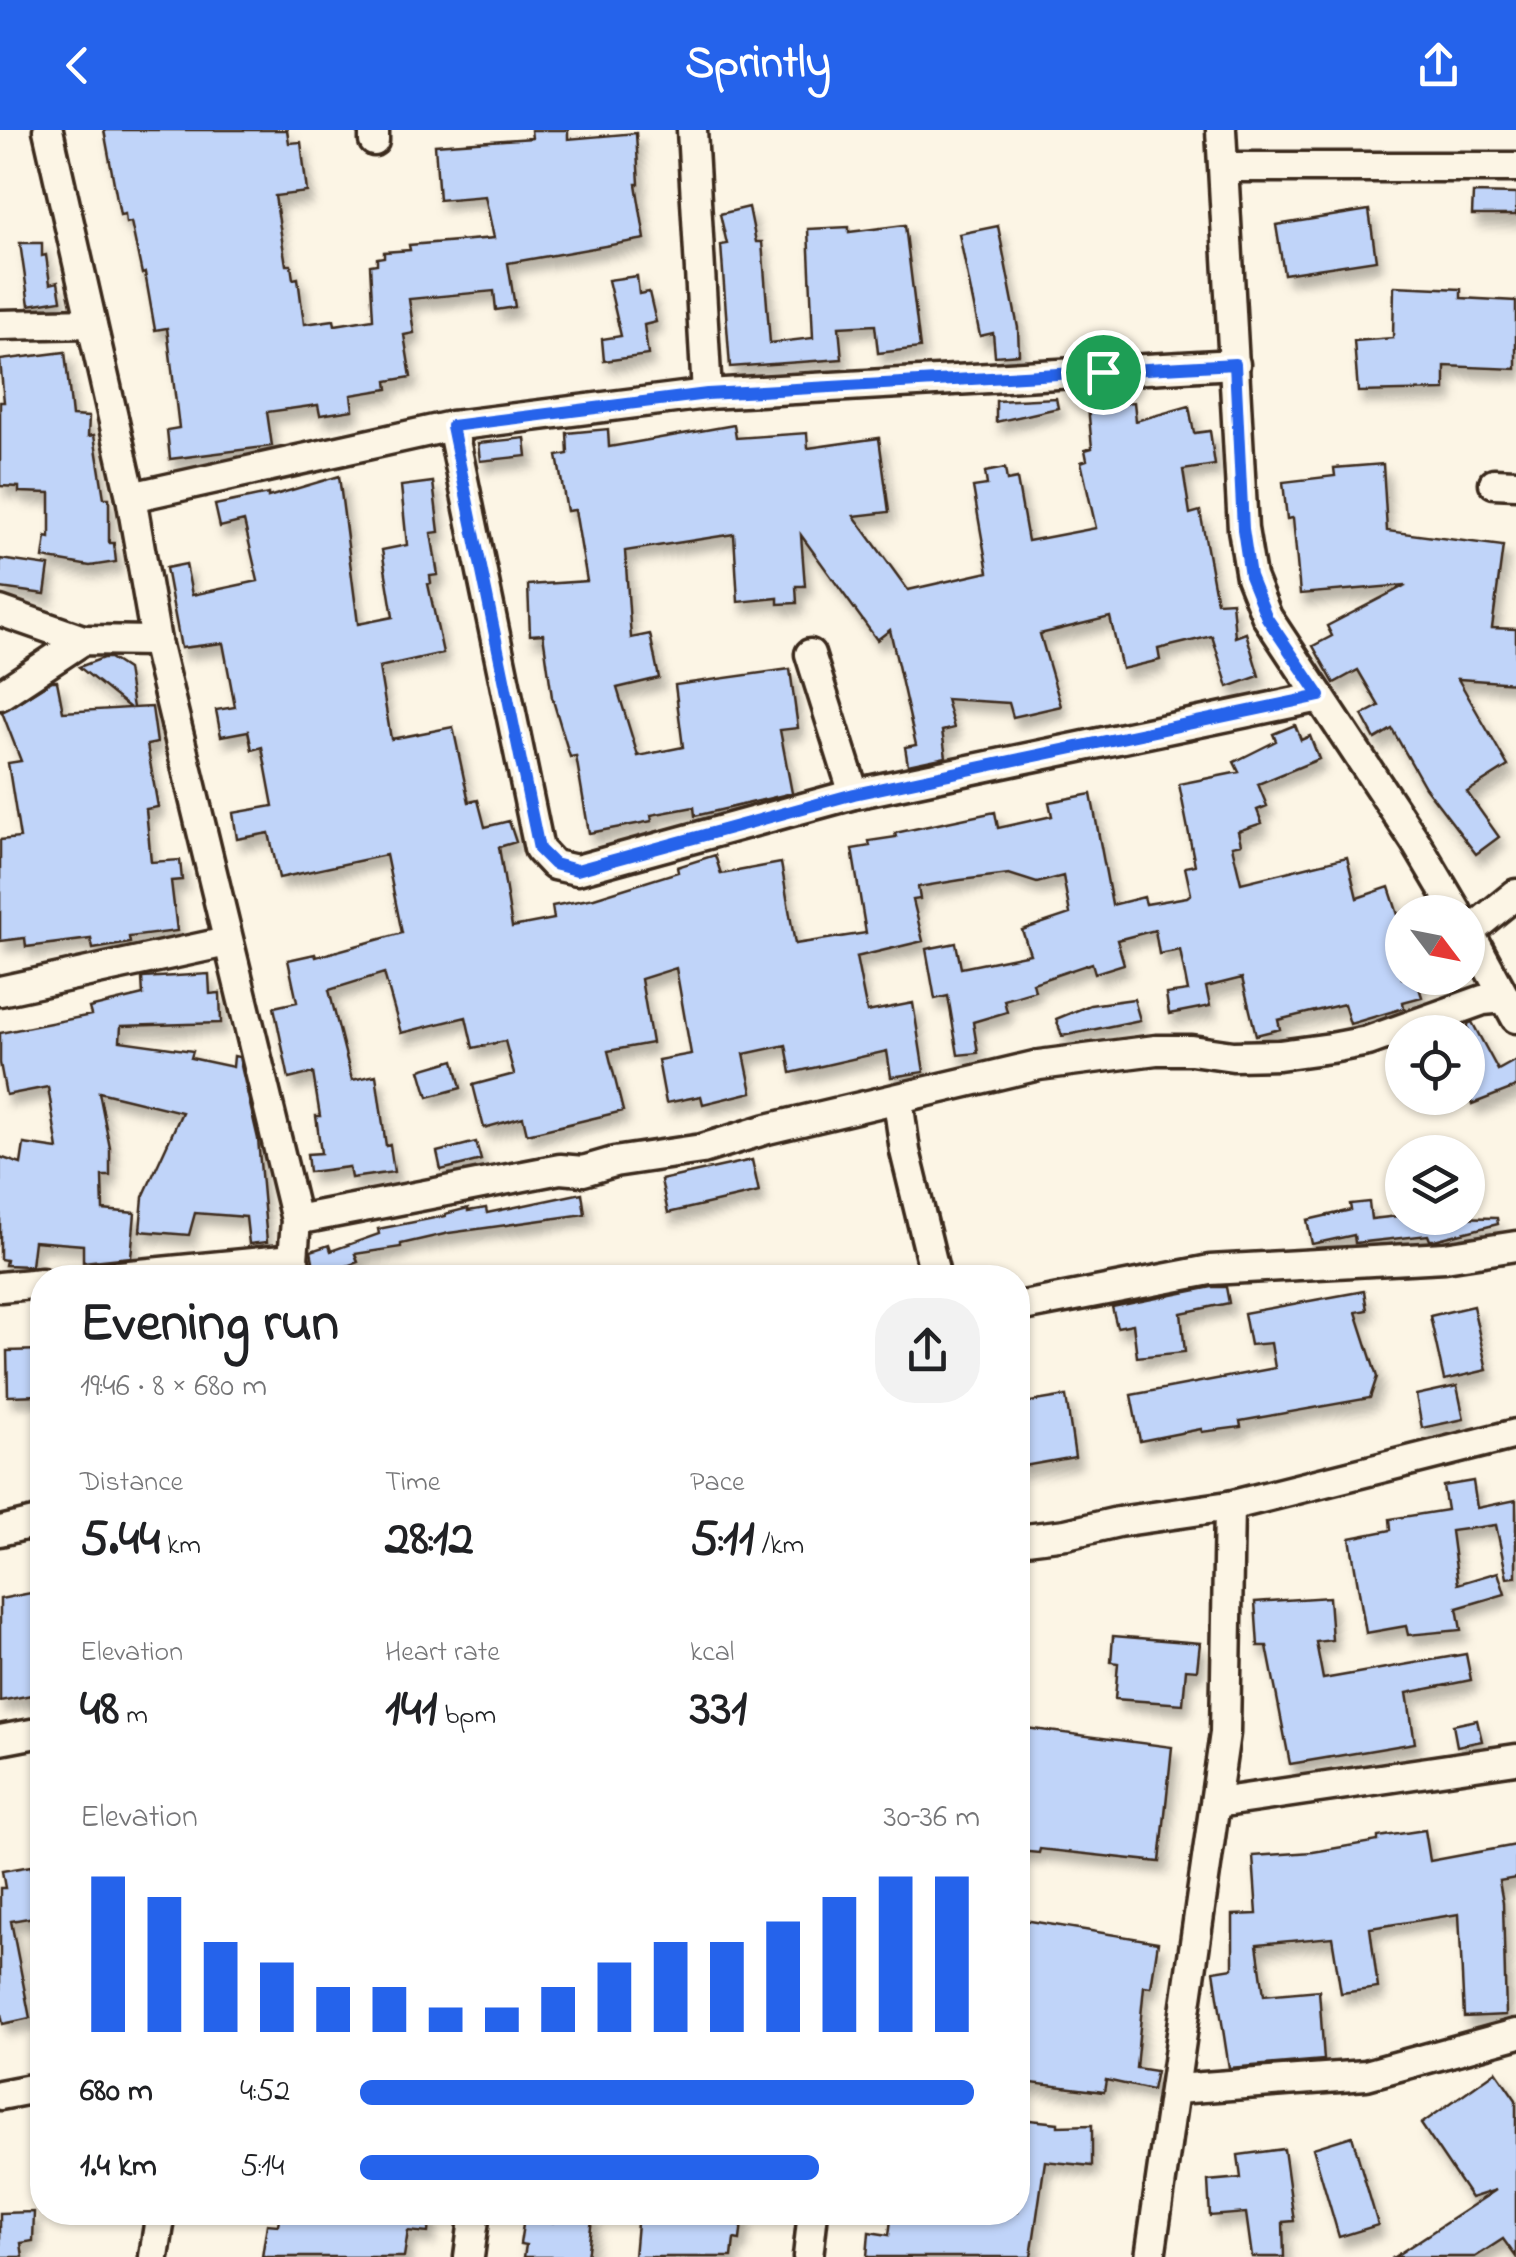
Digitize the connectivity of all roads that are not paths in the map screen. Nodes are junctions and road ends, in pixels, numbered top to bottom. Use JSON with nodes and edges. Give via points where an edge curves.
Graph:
{"nodes":[{"id":1,"x":48,"y":130,"type":"edge"},
{"id":2,"x":692,"y":130,"type":"edge"},
{"id":3,"x":1220,"y":130,"type":"edge"},
{"id":4,"x":1224,"y":167,"type":"junction"},
{"id":5,"x":1516,"y":167,"type":"edge"},
{"id":6,"x":90,"y":324,"type":"junction"},
{"id":7,"x":0,"y":326,"type":"edge"},
{"id":8,"x":1235,"y":364,"type":"junction"},
{"id":9,"x":707,"y":394,"type":"junction"},
{"id":10,"x":452,"y":426,"type":"junction"},
{"id":11,"x":131,"y":497,"type":"junction"},
{"id":12,"x":0,"y":611,"type":"edge"},
{"id":13,"x":84,"y":640,"type":"junction"},
{"id":14,"x":156,"y":641,"type":"junction"},
{"id":15,"x":810,"y":654,"type":"dead end"},
{"id":16,"x":0,"y":695,"type":"edge"},
{"id":17,"x":1320,"y":696,"type":"junction"},
{"id":18,"x":854,"y":794,"type":"junction"},
{"id":19,"x":1516,"y":894,"type":"edge"},
{"id":20,"x":1446,"y":895,"type":"edge"},
{"id":21,"x":1485,"y":913,"type":"edge"},
{"id":22,"x":227,"y":942,"type":"junction"},
{"id":23,"x":1485,"y":961,"type":"edge"},
{"id":24,"x":0,"y":991,"type":"edge"},
{"id":25,"x":1511,"y":1008,"type":"edge"},
{"id":26,"x":898,"y":1100,"type":"junction"},
{"id":27,"x":296,"y":1220,"type":"junction"},
{"id":28,"x":1516,"y":1246,"type":"edge"},
{"id":29,"x":296,"y":1265,"type":"edge"},
{"id":30,"x":933,"y":1265,"type":"edge"},
{"id":31,"x":30,"y":1284,"type":"edge"},
{"id":32,"x":0,"y":1287,"type":"edge"},
{"id":33,"x":1030,"y":1305,"type":"edge"},
{"id":34,"x":1516,"y":1434,"type":"edge"},
{"id":35,"x":1229,"y":1506,"type":"junction"},
{"id":36,"x":30,"y":1524,"type":"edge"},
{"id":37,"x":0,"y":1531,"type":"edge"},
{"id":38,"x":1030,"y":1538,"type":"edge"},
{"id":39,"x":30,"y":1734,"type":"edge"},
{"id":40,"x":0,"y":1740,"type":"edge"},
{"id":41,"x":1516,"y":1759,"type":"edge"},
{"id":42,"x":1217,"y":1803,"type":"junction"},
{"id":43,"x":1516,"y":2034,"type":"edge"},
{"id":44,"x":30,"y":2089,"type":"edge"},
{"id":45,"x":1176,"y":2089,"type":"junction"},
{"id":46,"x":0,"y":2094,"type":"edge"},
{"id":47,"x":159,"y":2225,"type":"edge"},
{"id":48,"x":472,"y":2225,"type":"edge"},
{"id":49,"x":812,"y":2225,"type":"edge"},
{"id":50,"x":154,"y":2257,"type":"edge"},
{"id":51,"x":468,"y":2257,"type":"edge"},
{"id":52,"x":808,"y":2257,"type":"edge"},
{"id":53,"x":1150,"y":2257,"type":"edge"}],
"edges":[{"from":1,"to":6,"type":"street"},
{"from":2,"to":9,"type":"street"},
{"from":3,"to":4,"type":"street"},
{"from":4,"to":5,"type":"street"},
{"from":4,"to":8,"type":"street"},
{"from":6,"to":7,"type":"street"},
{"from":6,"to":11,"type":"street"},
{"from":8,"to":9,"type":"street"},
{"from":8,"to":17,"type":"street","via":[[1250,576],[1267,618]]},
{"from":9,"to":10,"type":"street"},
{"from":10,"to":11,"type":"street"},
{"from":10,"to":18,"type":"street","via":[[539,849],[554,864],[577,870]]},
{"from":11,"to":14,"type":"street"},
{"from":12,"to":13,"type":"street"},
{"from":13,"to":14,"type":"street"},
{"from":13,"to":16,"type":"street"},
{"from":14,"to":22,"type":"street"},
{"from":15,"to":18,"type":"street"},
{"from":17,"to":18,"type":"street"},
{"from":17,"to":20,"type":"street"},
{"from":19,"to":21,"type":"street"},
{"from":22,"to":24,"type":"street"},
{"from":22,"to":27,"type":"street"},
{"from":23,"to":25,"type":"street"},
{"from":25,"to":26,"type":"street","via":[[1483,1000],[1368,1041],[1279,1055],[1156,1050],[1039,1064]]},
{"from":26,"to":27,"type":"street","via":[[702,1150]]},
{"from":26,"to":30,"type":"street"},
{"from":27,"to":29,"type":"street"},
{"from":28,"to":33,"type":"street","via":[[1445,1257],[1210,1270]]},
{"from":31,"to":32,"type":"street"},
{"from":34,"to":35,"type":"street"},
{"from":35,"to":38,"type":"street"},
{"from":35,"to":42,"type":"street","via":[[1226,1733]]},
{"from":36,"to":37,"type":"street"},
{"from":39,"to":40,"type":"street"},
{"from":41,"to":42,"type":"street"},
{"from":42,"to":45,"type":"street"},
{"from":43,"to":45,"type":"street","via":[[1366,2075]]},
{"from":44,"to":46,"type":"street"},
{"from":45,"to":53,"type":"street"},
{"from":47,"to":50,"type":"street"},
{"from":48,"to":51,"type":"street"},
{"from":49,"to":52,"type":"street"}]}
